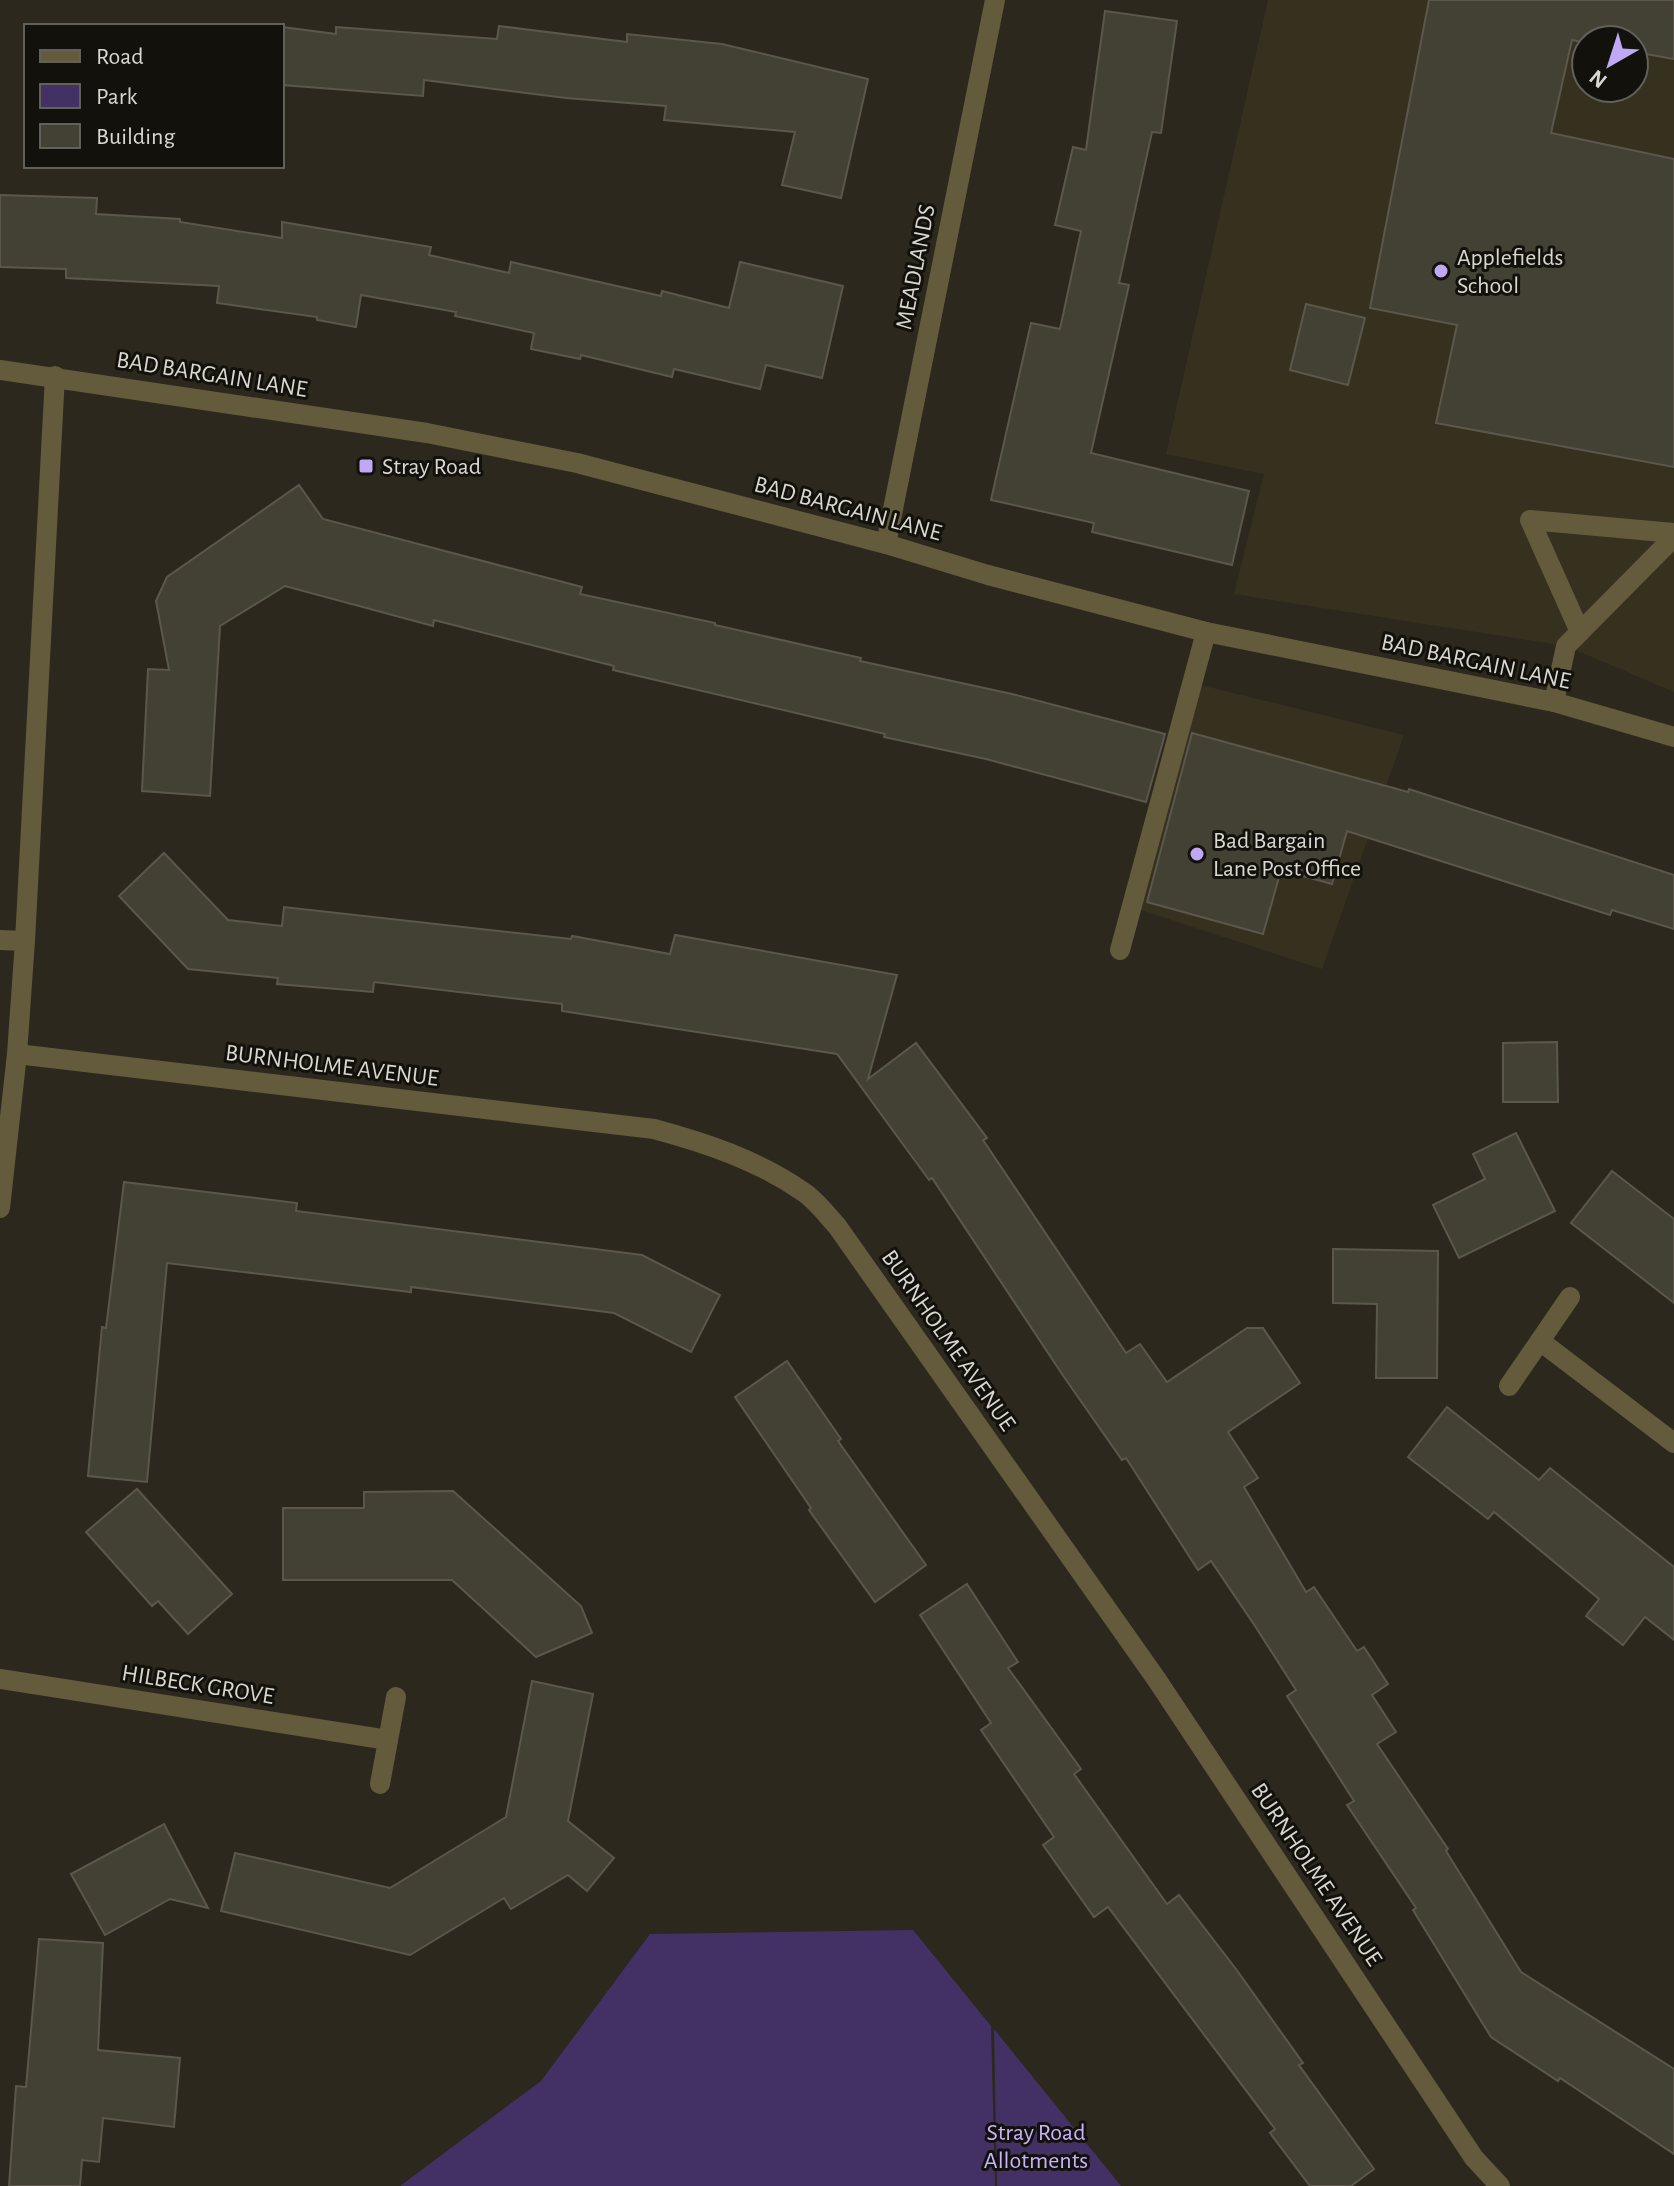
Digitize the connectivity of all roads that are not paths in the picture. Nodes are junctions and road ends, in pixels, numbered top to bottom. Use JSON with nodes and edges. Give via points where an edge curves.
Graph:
{"nodes":[{"id":1,"x":995,"y":0,"type":"edge"},
{"id":2,"x":0,"y":370,"type":"edge"},
{"id":3,"x":55,"y":376,"type":"junction"},
{"id":4,"x":1674,"y":535,"type":"edge"},
{"id":5,"x":886,"y":544,"type":"junction"},
{"id":6,"x":1206,"y":632,"type":"junction"},
{"id":7,"x":1580,"y":632,"type":"junction"},
{"id":8,"x":1554,"y":702,"type":"junction"},
{"id":9,"x":1674,"y":737,"type":"edge"},
{"id":10,"x":0,"y":940,"type":"edge"},
{"id":11,"x":25,"y":941,"type":"junction"},
{"id":12,"x":1120,"y":950,"type":"dead end"},
{"id":13,"x":17,"y":1054,"type":"junction"},
{"id":14,"x":0,"y":1208,"type":"edge"},
{"id":15,"x":1570,"y":1297,"type":"dead end"},
{"id":16,"x":1540,"y":1341,"type":"junction"},
{"id":17,"x":1509,"y":1386,"type":"dead end"},
{"id":18,"x":1674,"y":1443,"type":"edge"},
{"id":19,"x":0,"y":1679,"type":"edge"},
{"id":20,"x":396,"y":1697,"type":"dead end"},
{"id":21,"x":388,"y":1740,"type":"junction"},
{"id":22,"x":380,"y":1784,"type":"dead end"},
{"id":23,"x":1500,"y":2186,"type":"edge"}],
"edges":[{"from":1,"to":5,"type":"street","name":"MEADLANDS"},
{"from":2,"to":3,"type":"street","name":"BAD BARGAIN LANE"},
{"from":3,"to":5,"type":"street","name":"BAD BARGAIN LANE","via":[[427,433],[577,463]]},
{"from":3,"to":11,"type":"street"},
{"from":4,"to":7,"type":"street"},
{"from":4,"to":7,"type":"street","via":[[1530,520]]},
{"from":5,"to":6,"type":"street","name":"BAD BARGAIN LANE"},
{"from":6,"to":8,"type":"street","name":"BAD BARGAIN LANE"},
{"from":6,"to":12,"type":"street"},
{"from":7,"to":8,"type":"street","via":[[1566,646]]},
{"from":8,"to":9,"type":"street","name":"BAD BARGAIN LANE"},
{"from":10,"to":11,"type":"street"},
{"from":11,"to":13,"type":"street"},
{"from":13,"to":14,"type":"street"},
{"from":13,"to":23,"type":"street","name":"BURNHOLME AVENUE","via":[[654,1129],[708,1144],[804,1192],[837,1226],[1157,1680],[1474,2158]]},
{"from":15,"to":16,"type":"street"},
{"from":16,"to":17,"type":"street"},
{"from":16,"to":18,"type":"street"},
{"from":19,"to":21,"type":"street","name":"HILBECK GROVE"},
{"from":20,"to":21,"type":"street"},
{"from":21,"to":22,"type":"street"}]}
